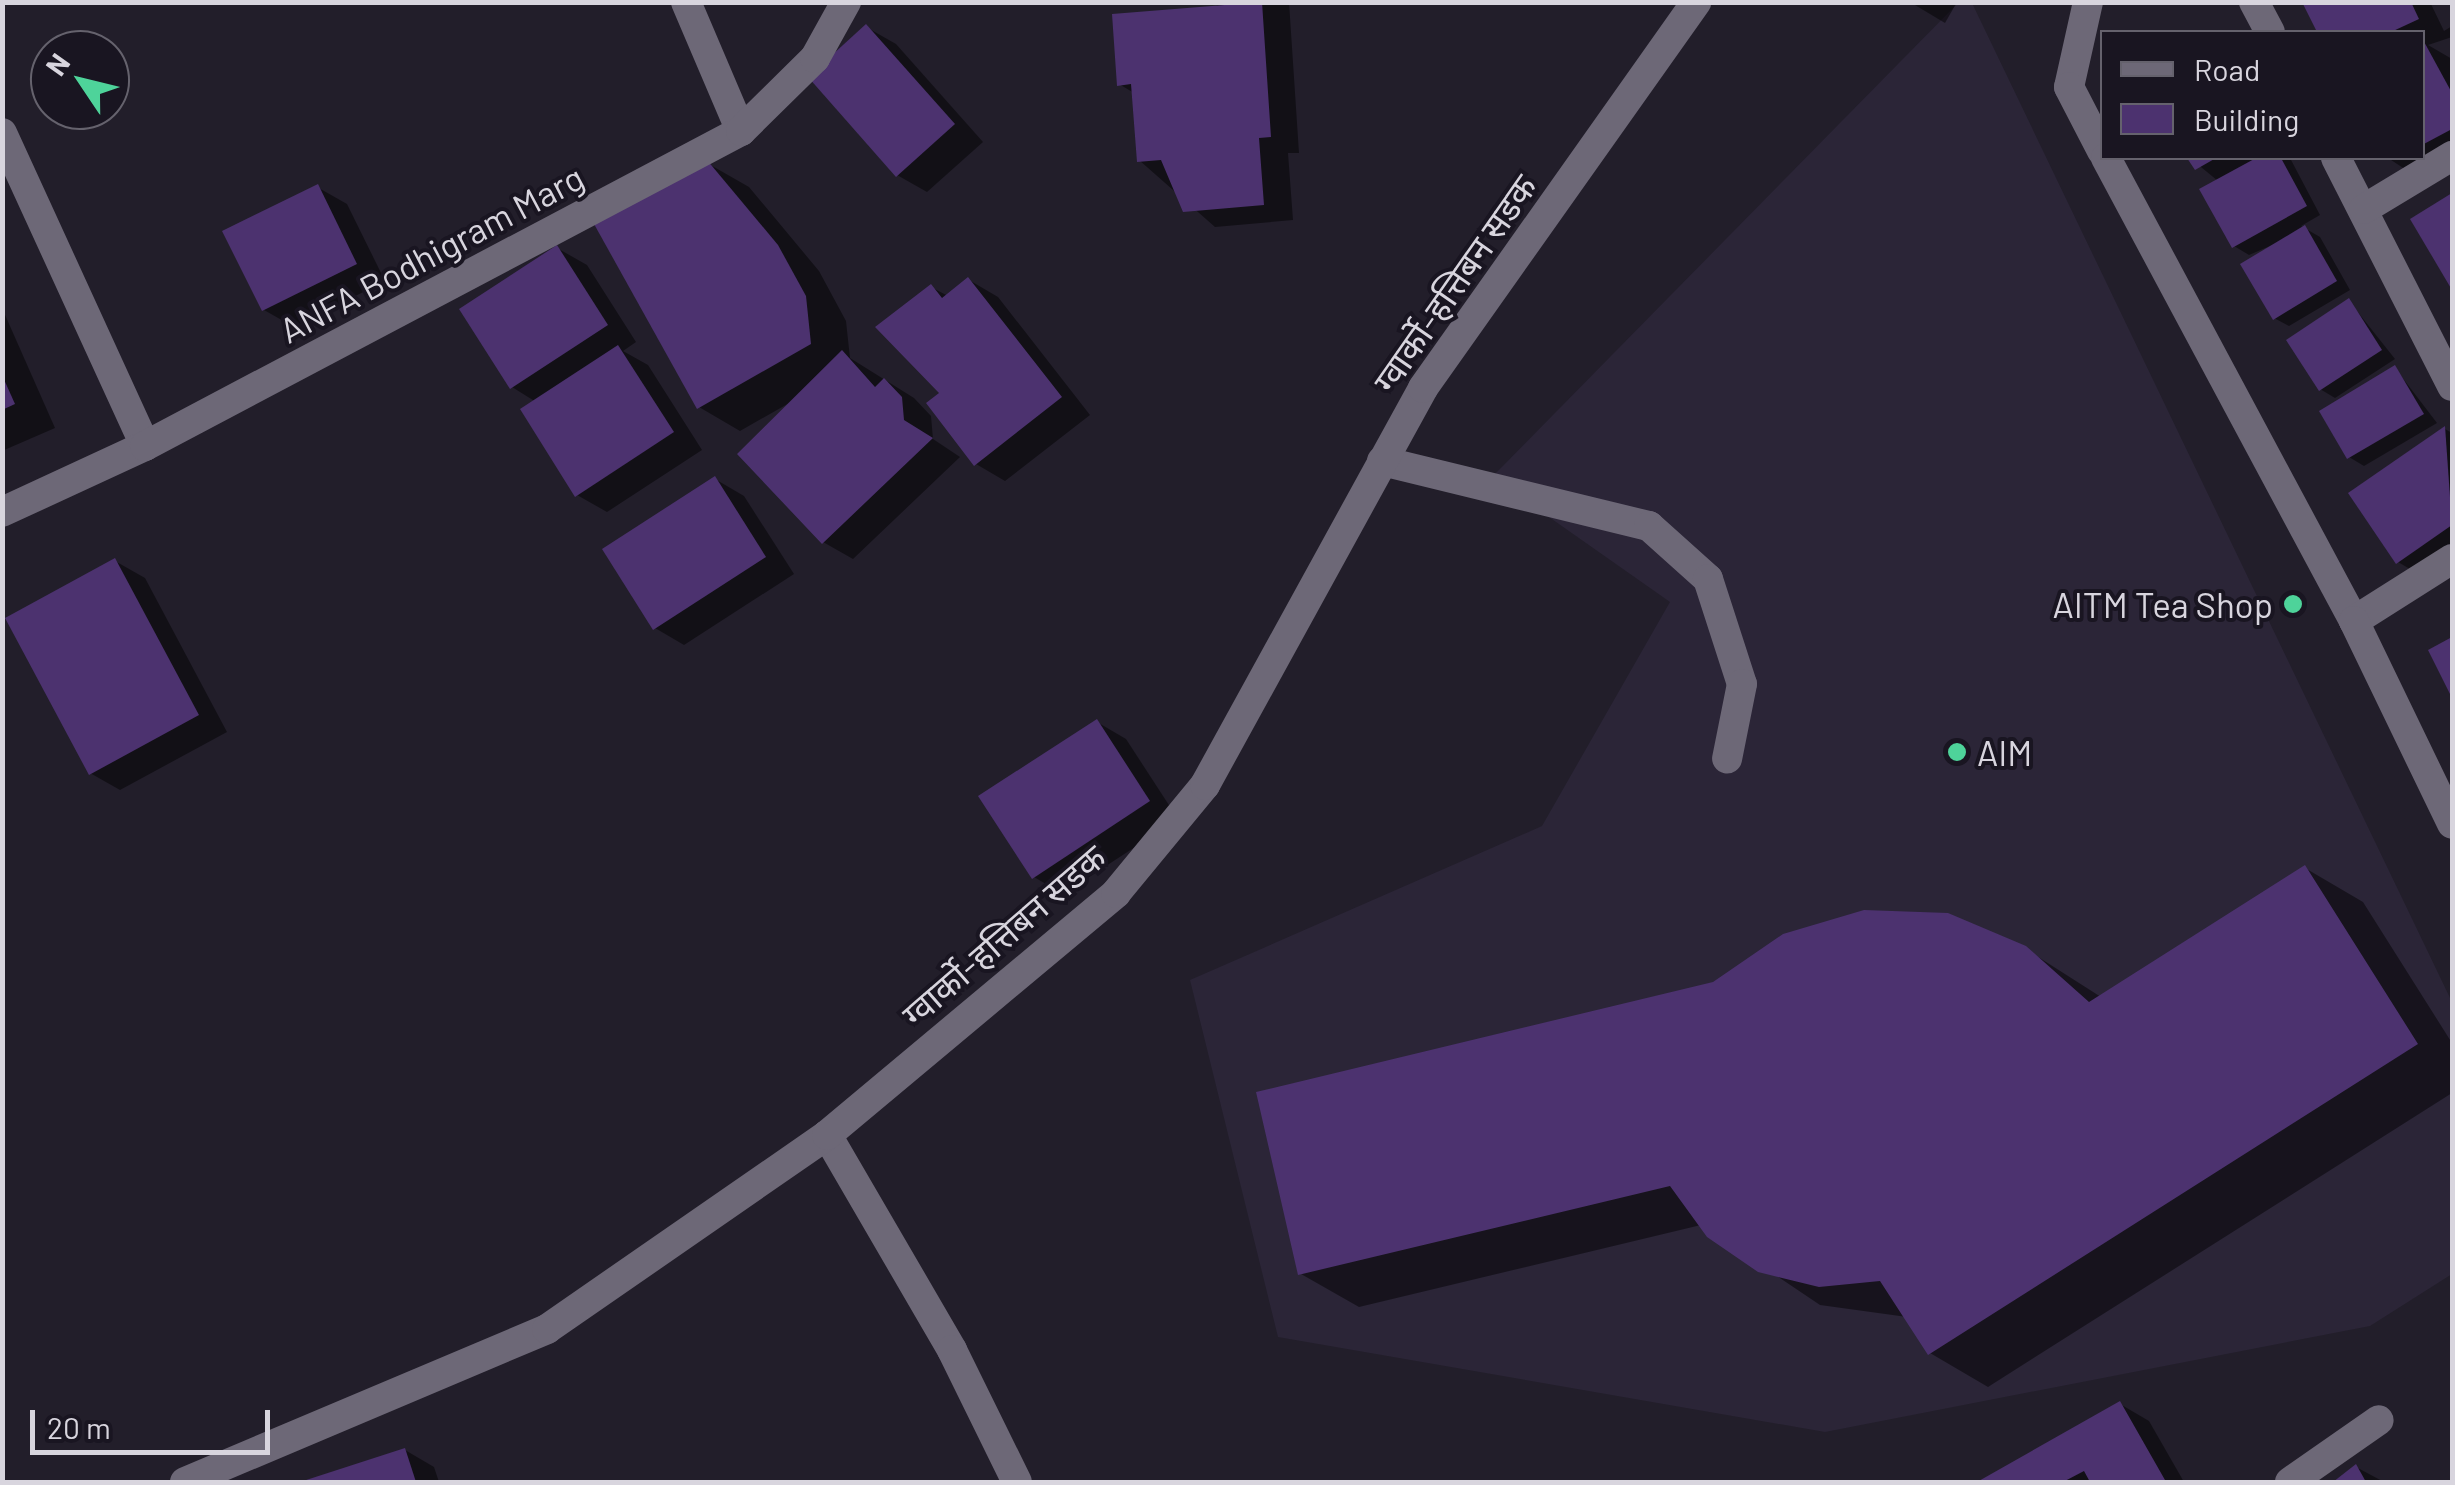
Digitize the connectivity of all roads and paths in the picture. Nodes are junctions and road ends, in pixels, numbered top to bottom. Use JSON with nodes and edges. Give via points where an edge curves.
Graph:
{"nodes":[{"id":1,"x":686,"y":2,"type":"edge"},
{"id":2,"x":846,"y":2,"type":"edge"},
{"id":3,"x":1696,"y":2,"type":"edge"},
{"id":4,"x":2088,"y":2,"type":"edge"},
{"id":5,"x":2254,"y":2,"type":"edge"},
{"id":6,"x":2269,"y":30,"type":"edge"},
{"id":7,"x":741,"y":130,"type":"junction"},
{"id":8,"x":2,"y":133,"type":"edge"},
{"id":9,"x":2100,"y":147,"type":"edge"},
{"id":10,"x":2452,"y":156,"type":"edge"},
{"id":11,"x":2107,"y":160,"type":"edge"},
{"id":12,"x":2337,"y":160,"type":"edge"},
{"id":13,"x":2364,"y":208,"type":"junction"},
{"id":14,"x":2452,"y":386,"type":"edge"},
{"id":15,"x":145,"y":446,"type":"junction"},
{"id":16,"x":1382,"y":461,"type":"junction"},
{"id":17,"x":2,"y":512,"type":"edge"},
{"id":18,"x":2452,"y":559,"type":"edge"},
{"id":19,"x":2354,"y":621,"type":"junction"},
{"id":20,"x":1727,"y":758,"type":"dead end"},
{"id":21,"x":2452,"y":824,"type":"edge"},
{"id":22,"x":827,"y":1135,"type":"junction"},
{"id":23,"x":2379,"y":1420,"type":"dead end"},
{"id":24,"x":185,"y":1482,"type":"edge"},
{"id":25,"x":1016,"y":1482,"type":"edge"},
{"id":26,"x":2290,"y":1482,"type":"edge"}],
"edges":[{"from":1,"to":7,"type":"street"},
{"from":2,"to":7,"type":"street","name":"ANFA Bodhigram Marg","via":[[815,58]]},
{"from":3,"to":16,"type":"street","name":"ग्वार्को-हत्तिबन सडक","via":[[1423,388]]},
{"from":4,"to":9,"type":"street","via":[[2068,87]]},
{"from":5,"to":6,"type":"street"},
{"from":7,"to":15,"type":"street","name":"ANFA Bodhigram Marg"},
{"from":8,"to":15,"type":"street"},
{"from":10,"to":13,"type":"street"},
{"from":11,"to":19,"type":"street"},
{"from":12,"to":13,"type":"street"},
{"from":13,"to":14,"type":"street"},
{"from":15,"to":17,"type":"street","name":"ANFA Bodhigram Marg"},
{"from":16,"to":20,"type":"street","via":[[1649,526],[1708,579],[1742,684]]},
{"from":16,"to":22,"type":"street","name":"ग्वार्को-हत्तिबन सडक","via":[[1205,785],[1138,866]]},
{"from":18,"to":19,"type":"street"},
{"from":19,"to":21,"type":"street"},
{"from":22,"to":24,"type":"street","name":"ग्वार्को-हत्तिबन सडक","via":[[547,1329]]},
{"from":22,"to":25,"type":"street","via":[[952,1350]]},
{"from":23,"to":26,"type":"street"}]}
